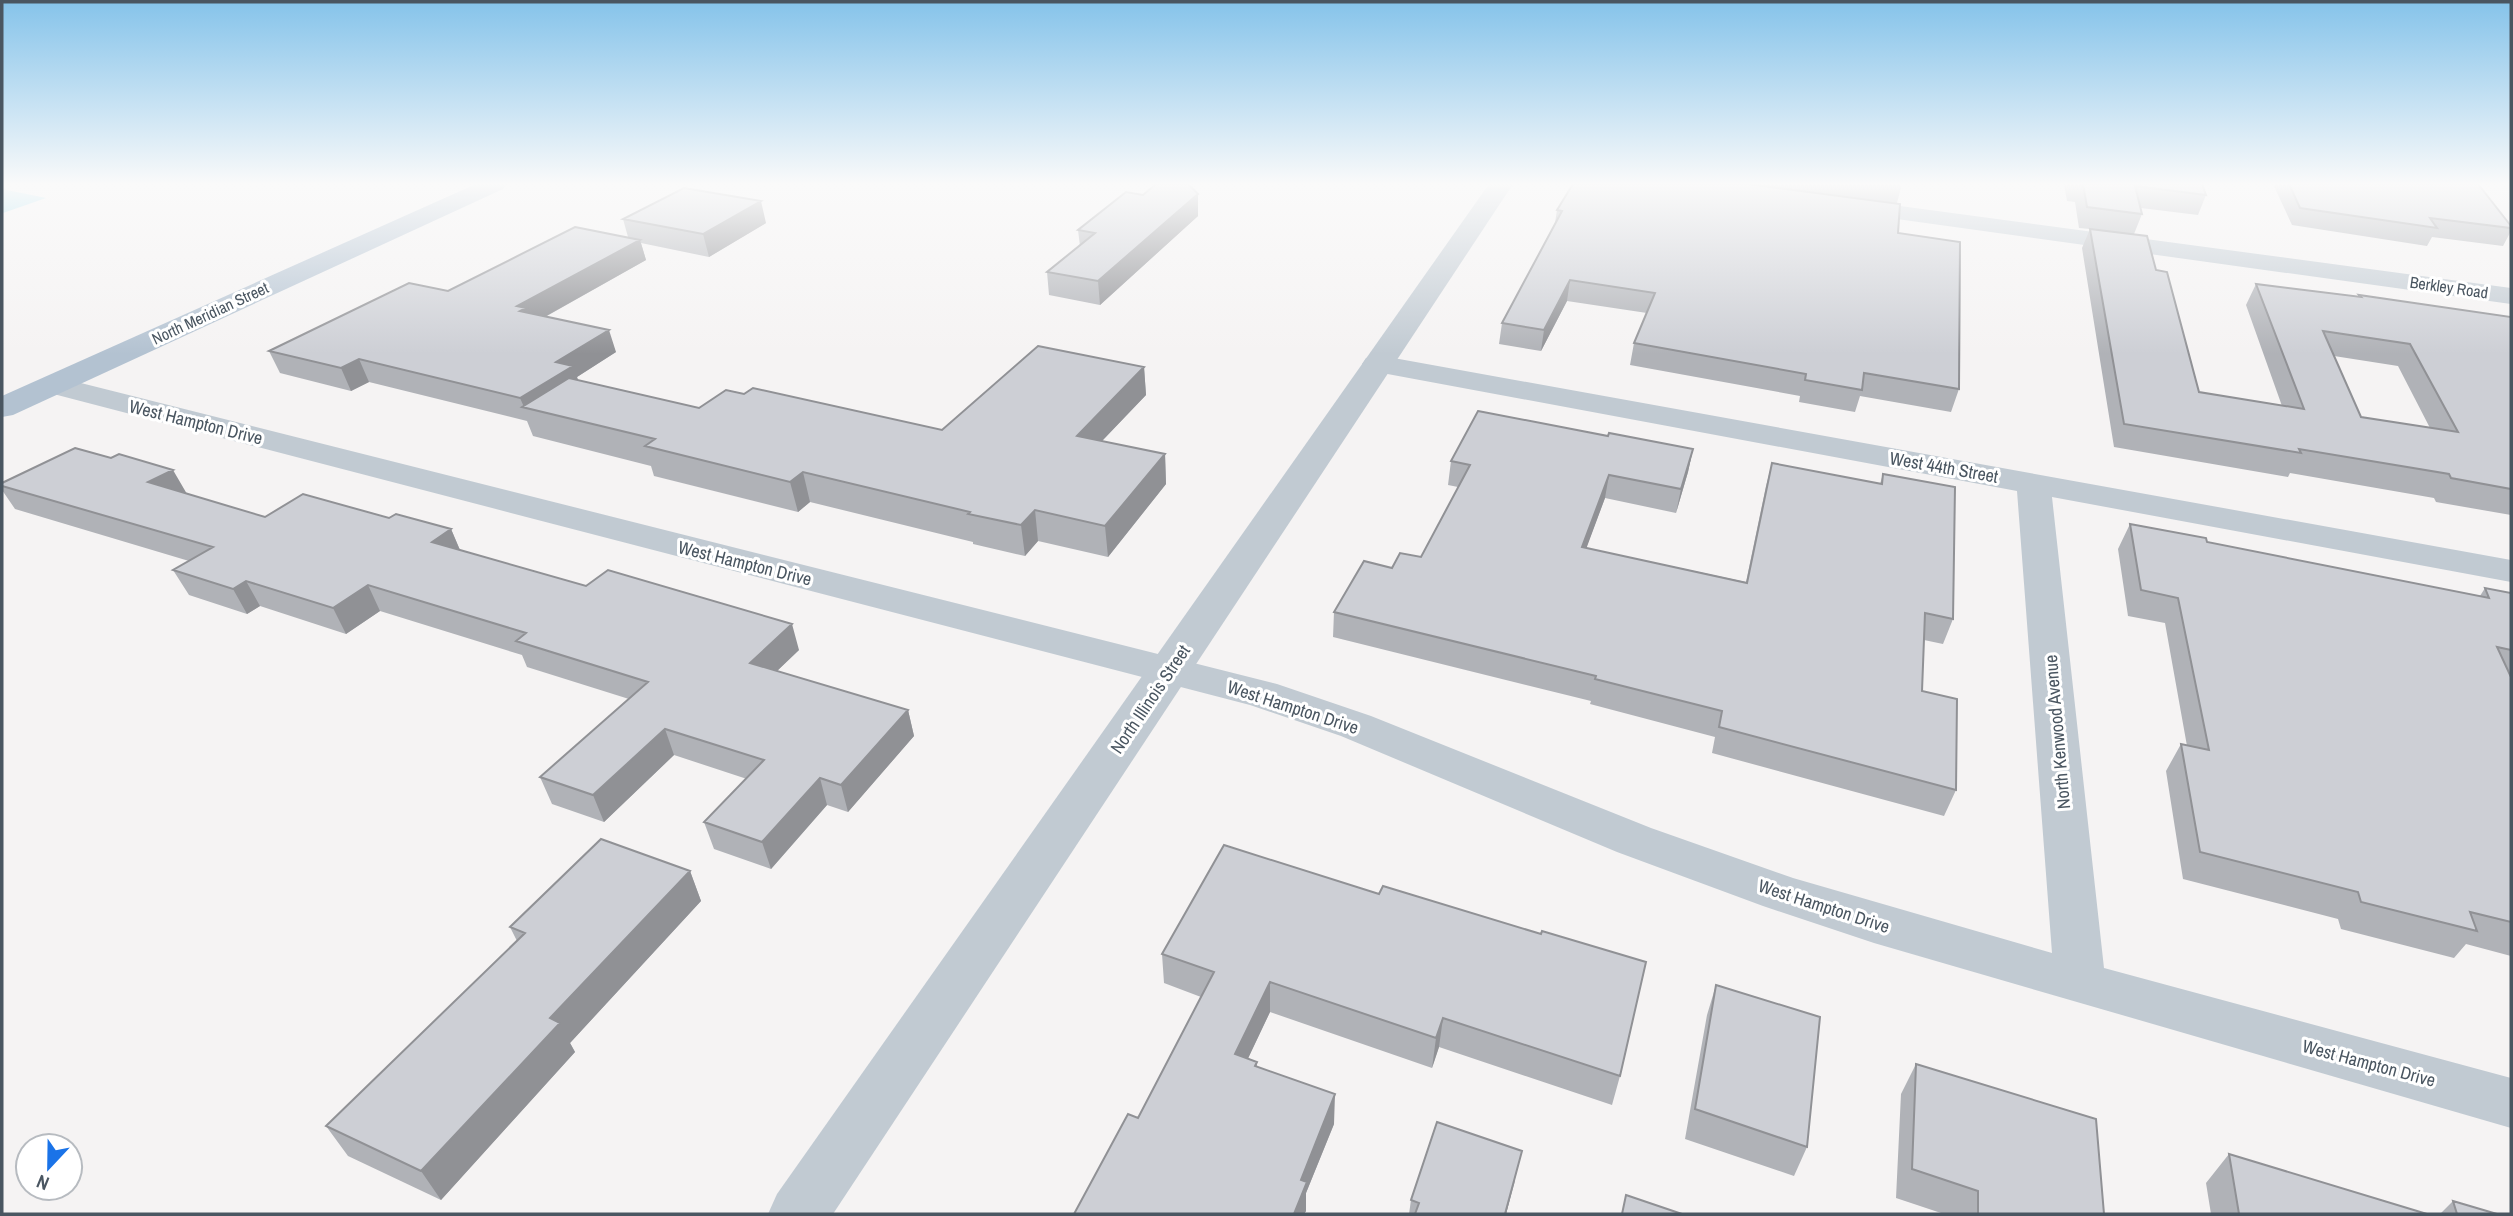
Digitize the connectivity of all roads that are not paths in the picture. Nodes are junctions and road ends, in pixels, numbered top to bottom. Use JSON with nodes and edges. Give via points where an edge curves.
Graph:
{"nodes":[{"id":1,"x":370,"y":241,"type":"edge"},
{"id":2,"x":1462,"y":241,"type":"edge"},
{"id":3,"x":2104,"y":241,"type":"edge"},
{"id":4,"x":2511,"y":296,"type":"edge"},
{"id":5,"x":1377,"y":364,"type":"junction"},
{"id":6,"x":53,"y":385,"type":"junction"},
{"id":7,"x":2,"y":408,"type":"edge"},
{"id":8,"x":2033,"y":483,"type":"junction"},
{"id":9,"x":2511,"y":571,"type":"edge"},
{"id":10,"x":1168,"y":671,"type":"junction"},
{"id":11,"x":2080,"y":982,"type":"junction"},
{"id":12,"x":2511,"y":1103,"type":"edge"},
{"id":13,"x":798,"y":1214,"type":"edge"}],
"edges":[{"from":1,"to":6,"type":"main road","name":"North Meridian Street"},
{"from":2,"to":5,"type":"street","name":"North Illinois Street"},
{"from":3,"to":4,"type":"street","name":"Berkley Road"},
{"from":5,"to":8,"type":"street","name":"West 44th Street"},
{"from":5,"to":10,"type":"street","name":"North Illinois Street"},
{"from":6,"to":7,"type":"main road","name":"North Meridian Street"},
{"from":6,"to":10,"type":"street","name":"West Hampton Drive"},
{"from":8,"to":9,"type":"street","name":"West 44th Street"},
{"from":8,"to":11,"type":"street","name":"North Kenwood Avenue"},
{"from":10,"to":11,"type":"street","name":"West Hampton Drive","via":[[1332,717],[1634,840],[1780,893]]},
{"from":10,"to":13,"type":"street","name":"North Illinois Street"},
{"from":11,"to":12,"type":"street","name":"West Hampton Drive"}]}
